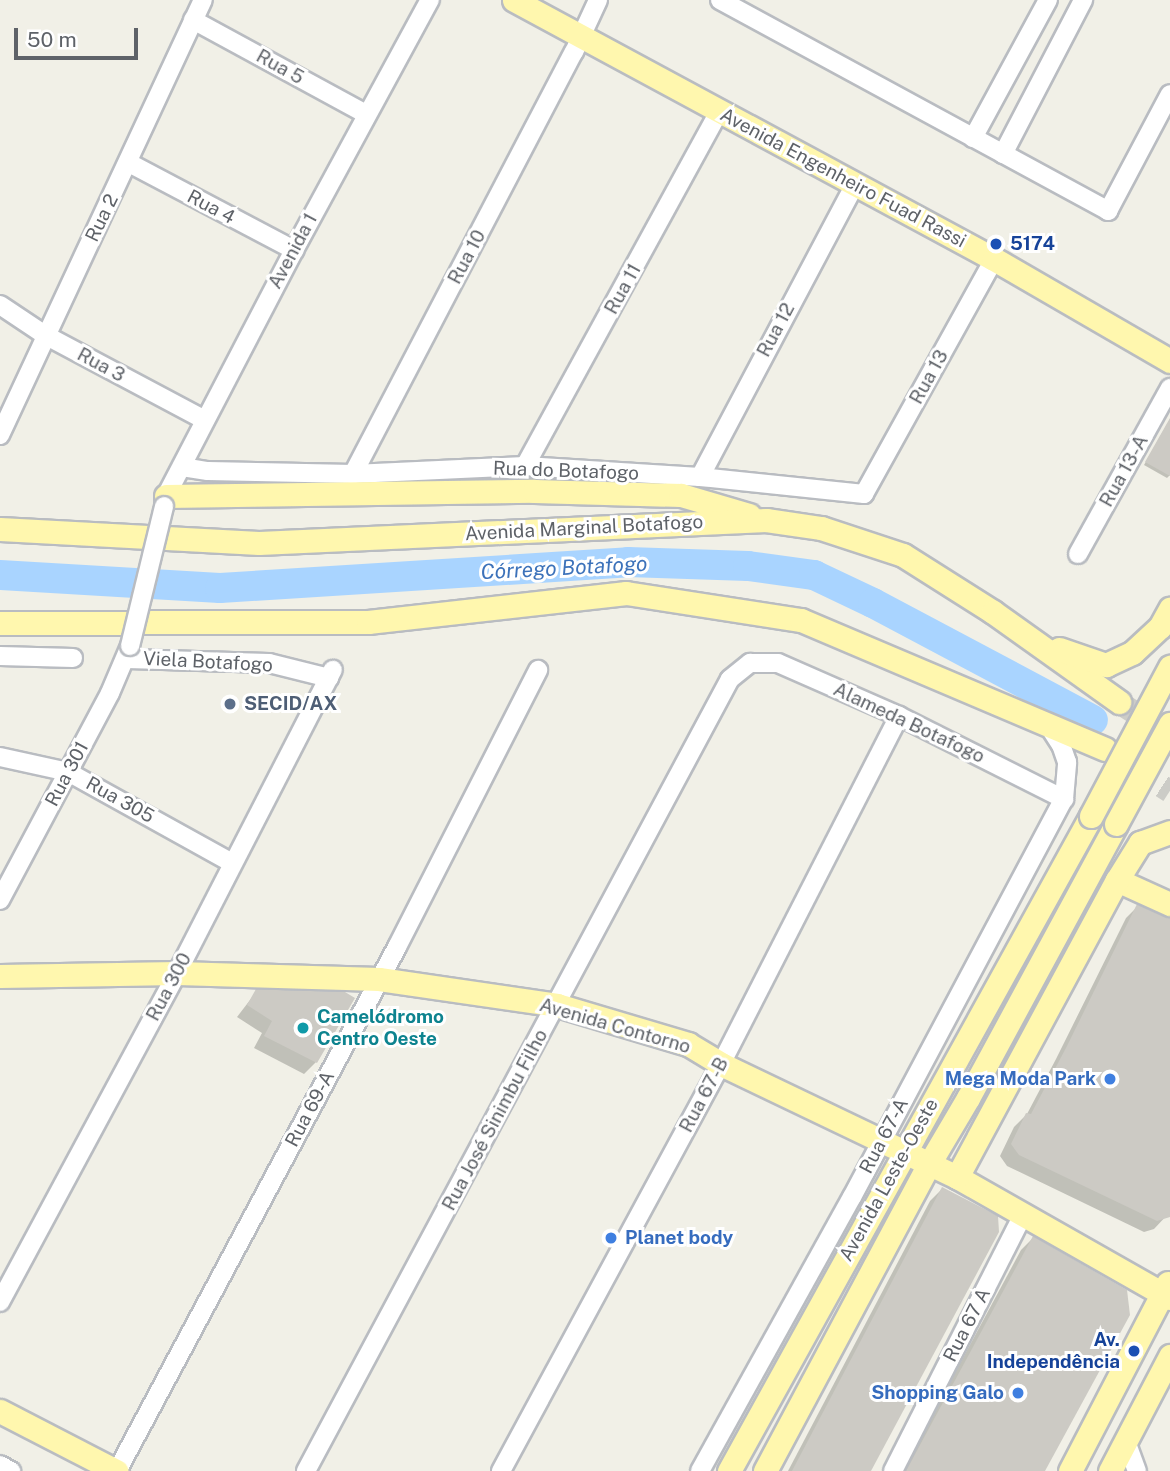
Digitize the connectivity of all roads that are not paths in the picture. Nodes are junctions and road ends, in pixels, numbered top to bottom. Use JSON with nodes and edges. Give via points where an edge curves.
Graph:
{"nodes":[{"id":1,"x":203,"y":0,"type":"edge"},
{"id":2,"x":430,"y":0,"type":"edge"},
{"id":3,"x":513,"y":0,"type":"edge"},
{"id":4,"x":598,"y":0,"type":"edge"},
{"id":5,"x":720,"y":0,"type":"edge"},
{"id":6,"x":1048,"y":0,"type":"edge"},
{"id":7,"x":1083,"y":0,"type":"edge"},
{"id":8,"x":193,"y":20,"type":"junction"},
{"id":9,"x":581,"y":39,"type":"junction"},
{"id":10,"x":1170,"y":94,"type":"edge"},
{"id":11,"x":719,"y":111,"type":"junction"},
{"id":12,"x":366,"y":114,"type":"junction"},
{"id":13,"x":974,"y":138,"type":"junction"},
{"id":14,"x":1003,"y":154,"type":"junction"},
{"id":15,"x":129,"y":163,"type":"junction"},
{"id":16,"x":855,"y":184,"type":"junction"},
{"id":17,"x":294,"y":250,"type":"junction"},
{"id":18,"x":994,"y":260,"type":"junction"},
{"id":19,"x":0,"y":305,"type":"edge"},
{"id":20,"x":45,"y":335,"type":"junction"},
{"id":21,"x":1170,"y":361,"type":"edge"},
{"id":22,"x":1170,"y":388,"type":"edge"},
{"id":23,"x":205,"y":420,"type":"junction"},
{"id":24,"x":0,"y":435,"type":"edge"},
{"id":25,"x":525,"y":466,"type":"junction"},
{"id":26,"x":182,"y":467,"type":"junction"},
{"id":27,"x":353,"y":474,"type":"junction"},
{"id":28,"x":699,"y":477,"type":"junction"},
{"id":29,"x":864,"y":494,"type":"joint"},
{"id":30,"x":165,"y":501,"type":"junction"},
{"id":31,"x":766,"y":520,"type":"junction"},
{"id":32,"x":0,"y":529,"type":"edge"},
{"id":33,"x":1078,"y":554,"type":"dead end"},
{"id":34,"x":1170,"y":609,"type":"edge"},
{"id":35,"x":0,"y":623,"type":"edge"},
{"id":36,"x":1032,"y":639,"type":"junction"},
{"id":37,"x":129,"y":652,"type":"junction"},
{"id":38,"x":0,"y":656,"type":"edge"},
{"id":39,"x":73,"y":658,"type":"dead end"},
{"id":40,"x":750,"y":663,"type":"joint"},
{"id":41,"x":1170,"y":667,"type":"edge"},
{"id":42,"x":538,"y":670,"type":"dead end"},
{"id":43,"x":331,"y":674,"type":"joint"},
{"id":44,"x":1119,"y":702,"type":"tunnel mouth"},
{"id":45,"x":899,"y":716,"type":"junction"},
{"id":46,"x":1170,"y":724,"type":"edge"},
{"id":47,"x":1048,"y":725,"type":"junction"},
{"id":48,"x":1105,"y":749,"type":"tunnel mouth"},
{"id":49,"x":0,"y":757,"type":"edge"},
{"id":50,"x":68,"y":772,"type":"junction"},
{"id":51,"x":1064,"y":799,"type":"junction"},
{"id":52,"x":1170,"y":832,"type":"edge"},
{"id":53,"x":232,"y":863,"type":"junction"},
{"id":54,"x":1117,"y":880,"type":"junction"},
{"id":55,"x":0,"y":900,"type":"edge"},
{"id":56,"x":1170,"y":904,"type":"edge"},
{"id":57,"x":177,"y":973,"type":"junction"},
{"id":58,"x":0,"y":976,"type":"edge"},
{"id":59,"x":379,"y":979,"type":"junction"},
{"id":60,"x":557,"y":1005,"type":"junction"},
{"id":61,"x":720,"y":1064,"type":"junction"},
{"id":62,"x":1012,"y":1071,"type":"junction"},
{"id":63,"x":968,"y":1098,"type":"junction"},
{"id":64,"x":880,"y":1143,"type":"junction"},
{"id":65,"x":905,"y":1152,"type":"junction"},
{"id":66,"x":929,"y":1164,"type":"junction"},
{"id":67,"x":957,"y":1177,"type":"junction"},
{"id":68,"x":852,"y":1197,"type":"junction"},
{"id":69,"x":873,"y":1209,"type":"junction"},
{"id":70,"x":1022,"y":1217,"type":"junction"},
{"id":71,"x":1167,"y":1290,"type":"edge"},
{"id":72,"x":0,"y":1302,"type":"edge"},
{"id":73,"x":1170,"y":1356,"type":"edge"},
{"id":74,"x":0,"y":1411,"type":"edge"},
{"id":75,"x":1126,"y":1441,"type":"junction"},
{"id":76,"x":0,"y":1465,"type":"edge"},
{"id":77,"x":895,"y":1467,"type":"edge"},
{"id":78,"x":11,"y":1471,"type":"edge"},
{"id":79,"x":116,"y":1471,"type":"edge"},
{"id":80,"x":306,"y":1471,"type":"edge"},
{"id":81,"x":501,"y":1471,"type":"edge"},
{"id":82,"x":699,"y":1471,"type":"edge"},
{"id":83,"x":729,"y":1471,"type":"edge"},
{"id":84,"x":765,"y":1471,"type":"edge"},
{"id":85,"x":1070,"y":1471,"type":"edge"},
{"id":86,"x":1110,"y":1471,"type":"edge"},
{"id":87,"x":1137,"y":1471,"type":"edge"}],
"edges":[{"from":1,"to":8,"type":"street","name":"Rua 2"},
{"from":2,"to":12,"type":"street","name":"Avenida 1"},
{"from":3,"to":9,"type":"main road","name":"Avenida Engenheiro Fuad Rassi"},
{"from":4,"to":9,"type":"street","name":"Rua 10"},
{"from":5,"to":13,"type":"street"},
{"from":6,"to":13,"type":"street"},
{"from":7,"to":14,"type":"street"},
{"from":8,"to":12,"type":"street","name":"Rua 5"},
{"from":8,"to":15,"type":"street","name":"Rua 2"},
{"from":9,"to":11,"type":"main road","name":"Avenida Engenheiro Fuad Rassi"},
{"from":9,"to":27,"type":"street","name":"Rua 10"},
{"from":10,"to":14,"type":"street","via":[[1108,211]]},
{"from":11,"to":16,"type":"main road","name":"Avenida Engenheiro Fuad Rassi"},
{"from":11,"to":25,"type":"street","name":"Rua 11"},
{"from":12,"to":17,"type":"street","name":"Avenida 1"},
{"from":13,"to":14,"type":"street"},
{"from":15,"to":17,"type":"street","name":"Rua 4"},
{"from":15,"to":20,"type":"street","name":"Rua 2"},
{"from":16,"to":18,"type":"main road","name":"Avenida Engenheiro Fuad Rassi"},
{"from":16,"to":28,"type":"street","name":"Rua 12"},
{"from":17,"to":23,"type":"street","name":"Avenida 1"},
{"from":18,"to":21,"type":"main road","name":"Avenida Engenheiro Fuad Rassi"},
{"from":18,"to":29,"type":"street","name":"Rua 13"},
{"from":19,"to":20,"type":"street","name":"Rua 3"},
{"from":20,"to":23,"type":"street","name":"Rua 3"},
{"from":20,"to":24,"type":"street","name":"Rua 2"},
{"from":22,"to":33,"type":"street","name":"Rua 13-A"},
{"from":23,"to":26,"type":"street","name":"Avenida 1"},
{"from":25,"to":27,"type":"street","name":"Rua do Botafogo"},
{"from":25,"to":28,"type":"street","name":"Rua do Botafogo"},
{"from":26,"to":27,"type":"street","name":"Rua do Botafogo"},
{"from":26,"to":30,"type":"street","name":"Avenida 1"},
{"from":28,"to":29,"type":"street","name":"Rua do Botafogo"},
{"from":30,"to":31,"type":"main road","via":[[534,491],[681,495]]},
{"from":30,"to":37,"type":"street","name":"Rua 301","bridge":true},
{"from":31,"to":32,"type":"main road","name":"Avenida Marginal Botafogo","via":[[259,543]]},
{"from":31,"to":36,"type":"main road","name":"Avenida Marginal Botafogo","via":[[821,527],[903,555]]},
{"from":34,"to":36,"type":"main road","via":[[1160,627],[1132,653],[1106,665]]},
{"from":35,"to":47,"type":"main road","via":[[368,622],[626,593],[801,620]]},
{"from":36,"to":44,"type":"main road","name":"Avenida Marginal Botafogo"},
{"from":37,"to":43,"type":"street","name":"Viela Botafogo","via":[[269,663]]},
{"from":37,"to":50,"type":"street","name":"Rua 301"},
{"from":38,"to":39,"type":"street"},
{"from":40,"to":45,"type":"street","name":"Alameda Botafogo","via":[[778,663]]},
{"from":40,"to":60,"type":"street","name":"Rua José Sinimbu Filho","via":[[730,679]]},
{"from":41,"to":65,"type":"main road","name":"Avenida Leste-Oeste","bridge":true},
{"from":42,"to":59,"type":"street","name":"Rua 69-A"},
{"from":43,"to":53,"type":"street","name":"Rua 300"},
{"from":45,"to":51,"type":"street","name":"Alameda Botafogo"},
{"from":45,"to":61,"type":"street","name":"Rua 67-B"},
{"from":46,"to":63,"type":"main road","name":"Avenida Leste-Oeste","bridge":true},
{"from":47,"to":48,"type":"main road"},
{"from":47,"to":51,"type":"street","via":[[1067,762]]},
{"from":49,"to":50,"type":"street","name":"Rua 305"},
{"from":50,"to":53,"type":"street","name":"Rua 305"},
{"from":50,"to":55,"type":"street","name":"Rua 301"},
{"from":51,"to":64,"type":"street","name":"Rua 67-A"},
{"from":52,"to":54,"type":"main road","via":[[1140,844]]},
{"from":53,"to":57,"type":"street","name":"Rua 300"},
{"from":54,"to":56,"type":"main road"},
{"from":54,"to":62,"type":"main road"},
{"from":57,"to":58,"type":"main road","name":"Avenida Contorno"},
{"from":57,"to":59,"type":"main road","name":"Avenida Contorno"},
{"from":57,"to":72,"type":"street","name":"Rua 300"},
{"from":59,"to":60,"type":"main road","name":"Avenida Contorno"},
{"from":59,"to":79,"type":"street","name":"Rua 69-A"},
{"from":60,"to":61,"type":"main road","name":"Avenida Contorno","via":[[688,1044]]},
{"from":60,"to":80,"type":"street","name":"Rua José Sinimbu Filho"},
{"from":61,"to":64,"type":"main road","name":"Avenida Contorno"},
{"from":61,"to":81,"type":"street","name":"Rua 67-B"},
{"from":62,"to":63,"type":"main road"},
{"from":62,"to":67,"type":"main road"},
{"from":63,"to":66,"type":"main road","name":"Avenida Leste-Oeste"},
{"from":64,"to":65,"type":"main road","name":"Avenida Contorno"},
{"from":64,"to":68,"type":"street","name":"Rua 67-A"},
{"from":65,"to":66,"type":"main road","name":"Avenida Contorno"},
{"from":65,"to":69,"type":"main road","name":"Avenida Leste-Oeste"},
{"from":66,"to":67,"type":"main road","name":"Avenida Contorno"},
{"from":66,"to":84,"type":"main road","name":"Avenida Leste-Oeste"},
{"from":67,"to":70,"type":"main road","name":"Avenida Contorno"},
{"from":68,"to":69,"type":"street"},
{"from":68,"to":82,"type":"street","name":"Rua 67-A"},
{"from":69,"to":83,"type":"main road","name":"Avenida Leste-Oeste"},
{"from":70,"to":71,"type":"main road","name":"Avenida Contorno"},
{"from":70,"to":77,"type":"street","name":"Rua 67 A"},
{"from":71,"to":85,"type":"main road"},
{"from":73,"to":75,"type":"main road"},
{"from":74,"to":79,"type":"main road"},
{"from":75,"to":86,"type":"main road"},
{"from":75,"to":87,"type":"street"},
{"from":76,"to":78,"type":"street"}]}
